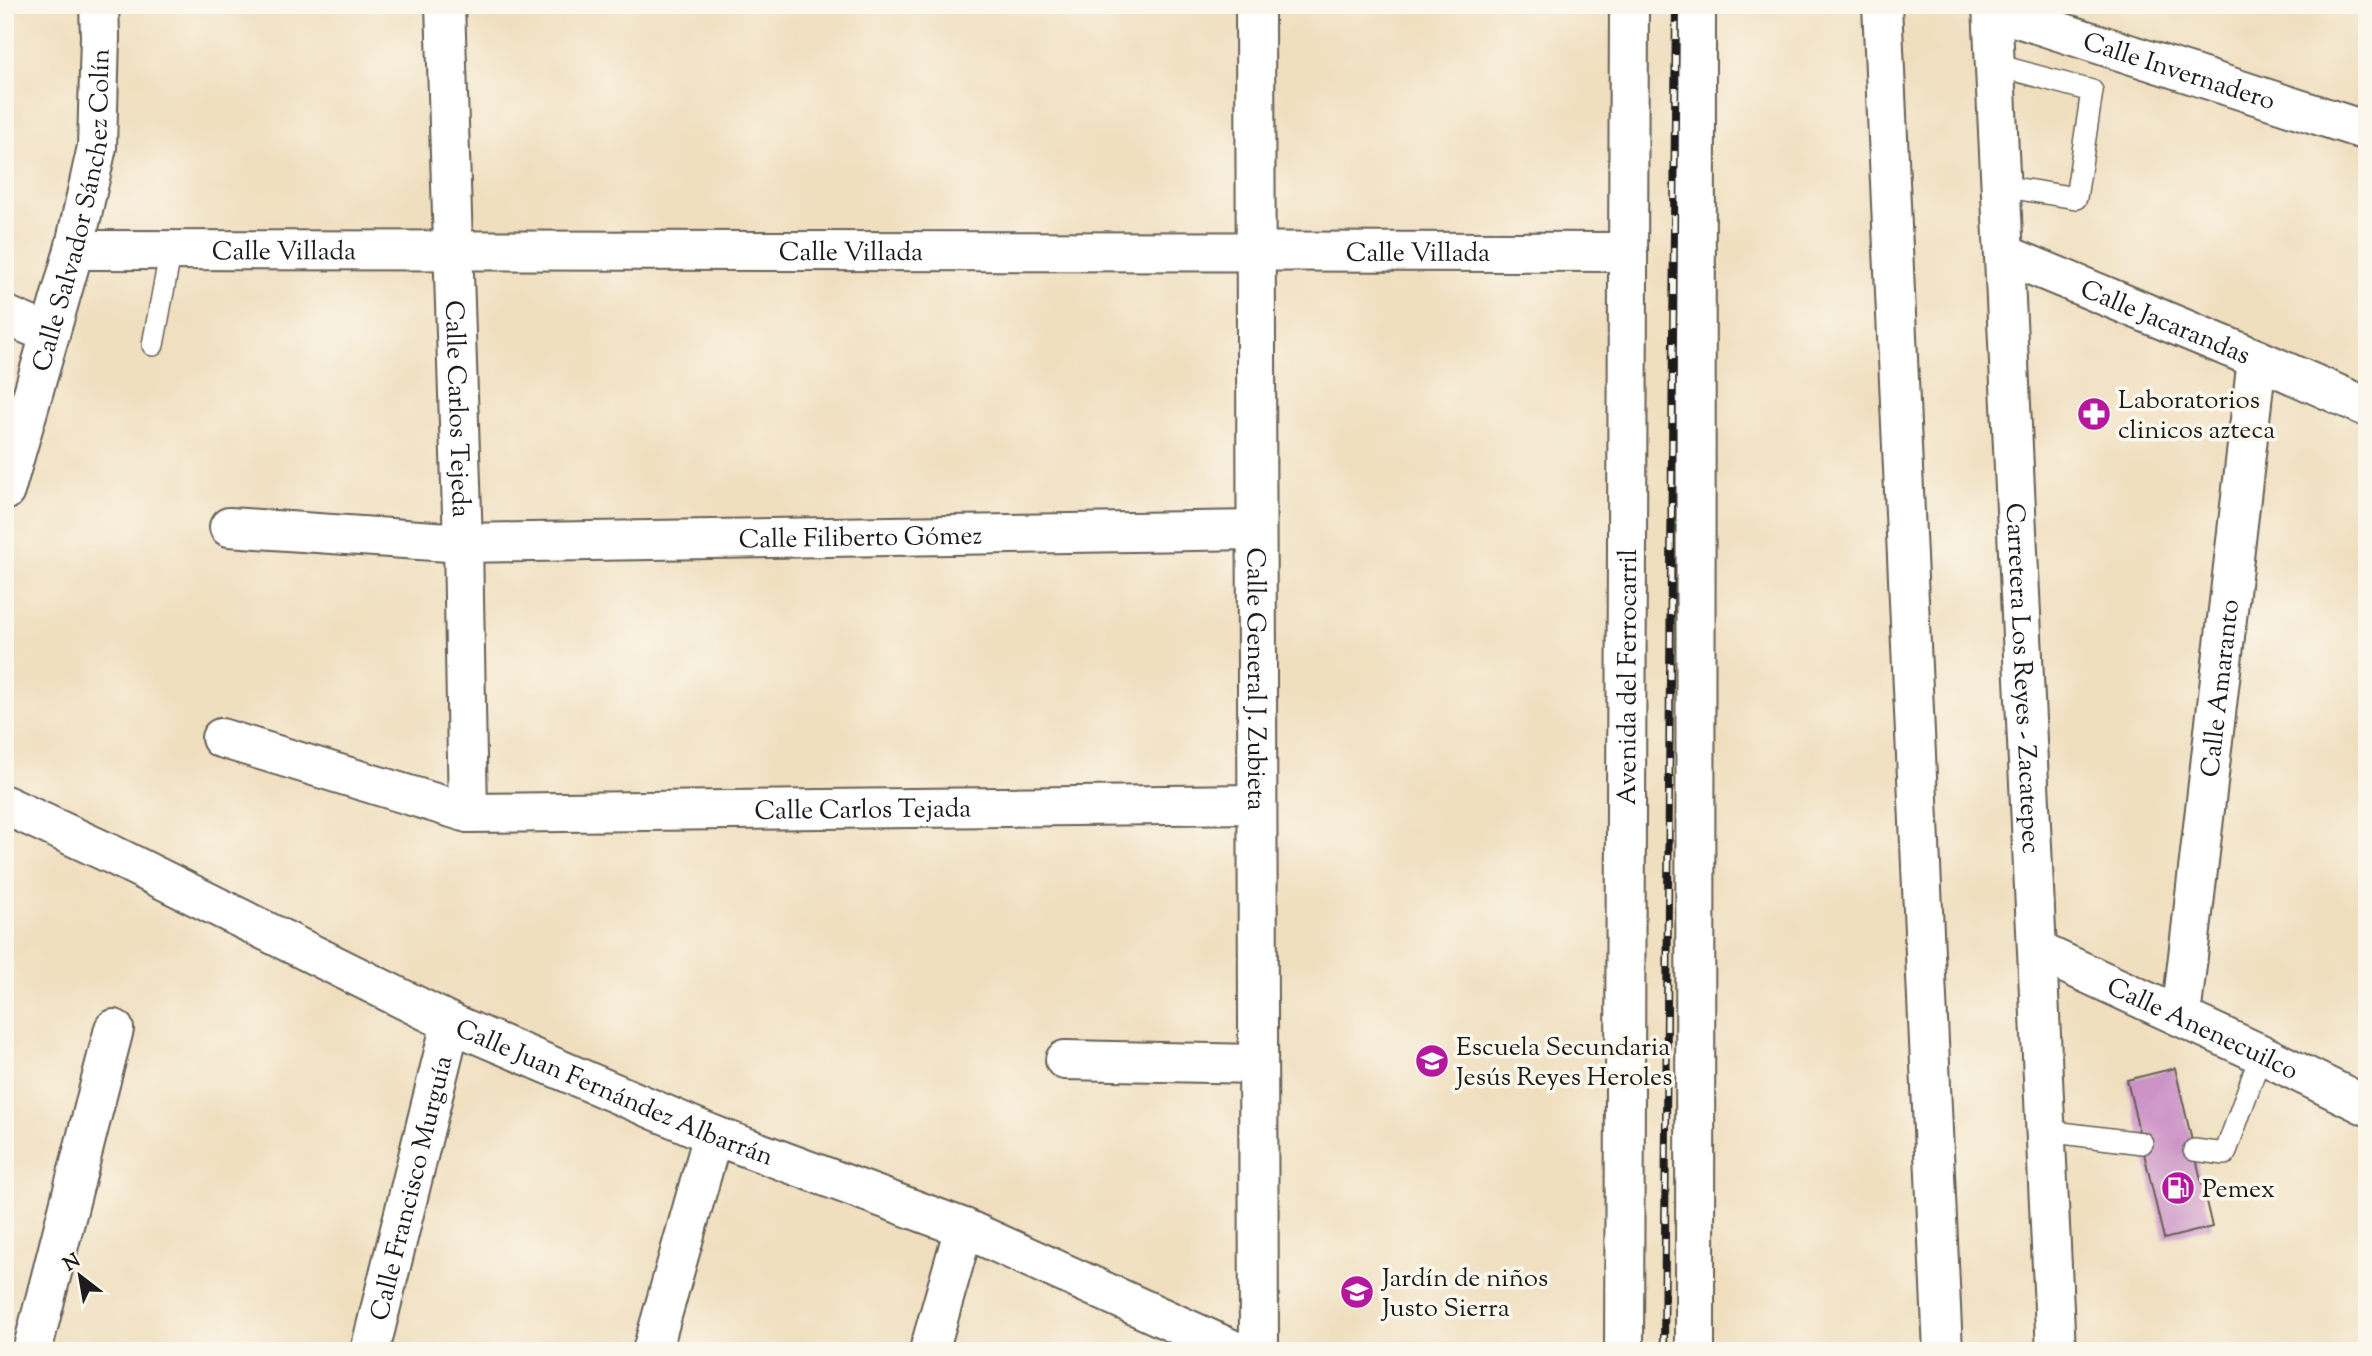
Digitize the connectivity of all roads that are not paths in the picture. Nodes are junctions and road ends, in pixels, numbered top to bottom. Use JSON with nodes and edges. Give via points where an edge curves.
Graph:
{"nodes":[{"id":1,"x":99,"y":5,"type":"edge"},
{"id":2,"x":445,"y":5,"type":"edge"},
{"id":3,"x":1255,"y":5,"type":"edge"},
{"id":4,"x":1629,"y":5,"type":"edge"},
{"id":5,"x":1696,"y":5,"type":"edge"},
{"id":6,"x":1882,"y":5,"type":"edge"},
{"id":7,"x":1992,"y":8,"type":"edge"},
{"id":8,"x":1996,"y":65,"type":"junction"},
{"id":9,"x":2367,"y":131,"type":"edge"},
{"id":10,"x":2001,"y":186,"type":"junction"},
{"id":11,"x":453,"y":249,"type":"junction"},
{"id":12,"x":74,"y":250,"type":"junction"},
{"id":13,"x":171,"y":250,"type":"junction"},
{"id":14,"x":1255,"y":251,"type":"junction"},
{"id":15,"x":1628,"y":252,"type":"junction"},
{"id":16,"x":2004,"y":254,"type":"junction"},
{"id":17,"x":5,"y":315,"type":"edge"},
{"id":18,"x":50,"y":334,"type":"junction"},
{"id":19,"x":153,"y":345,"type":"dead end"},
{"id":20,"x":2256,"y":359,"type":"junction"},
{"id":21,"x":2367,"y":407,"type":"edge"},
{"id":22,"x":5,"y":491,"type":"edge"},
{"id":23,"x":229,"y":527,"type":"dead end"},
{"id":24,"x":1256,"y":530,"type":"junction"},
{"id":25,"x":463,"y":543,"type":"junction"},
{"id":26,"x":221,"y":738,"type":"dead end"},
{"id":27,"x":1257,"y":803,"type":"junction"},
{"id":28,"x":5,"y":805,"type":"edge"},
{"id":29,"x":468,"y":813,"type":"junction"},
{"id":30,"x":2038,"y":951,"type":"junction"},
{"id":31,"x":2182,"y":1017,"type":"junction"},
{"id":32,"x":451,"y":1024,"type":"junction"},
{"id":33,"x":114,"y":1029,"type":"dead end"},
{"id":34,"x":2261,"y":1054,"type":"junction"},
{"id":35,"x":1065,"y":1060,"type":"dead end"},
{"id":36,"x":1258,"y":1064,"type":"junction"},
{"id":37,"x":2367,"y":1105,"type":"edge"},
{"id":38,"x":2046,"y":1131,"type":"junction"},
{"id":39,"x":713,"y":1135,"type":"junction"},
{"id":40,"x":2142,"y":1143,"type":"dead end"},
{"id":41,"x":2194,"y":1150,"type":"dead end"},
{"id":42,"x":964,"y":1228,"type":"junction"},
{"id":43,"x":1177,"y":1338,"type":"edge"},
{"id":44,"x":32,"y":1351,"type":"edge"},
{"id":45,"x":370,"y":1351,"type":"edge"},
{"id":46,"x":652,"y":1351,"type":"edge"},
{"id":47,"x":929,"y":1351,"type":"edge"},
{"id":48,"x":1236,"y":1351,"type":"edge"},
{"id":49,"x":1259,"y":1351,"type":"edge"},
{"id":50,"x":1624,"y":1351,"type":"edge"},
{"id":51,"x":1695,"y":1351,"type":"edge"},
{"id":52,"x":1943,"y":1351,"type":"edge"},
{"id":53,"x":2056,"y":1351,"type":"edge"}],
"edges":[{"from":1,"to":12,"type":"street","name":"Calle Salvador Sánchez Colín","via":[[97,147]]},
{"from":2,"to":11,"type":"street","name":"Calle Carlos Tejeda"},
{"from":3,"to":14,"type":"street","name":"Calle General J. Zubieta"},
{"from":4,"to":15,"type":"street","name":"Avenida del Ferrocarril"},
{"from":5,"to":51,"type":"street"},
{"from":6,"to":52,"type":"street"},
{"from":7,"to":8,"type":"street","name":"Carretera Los Reyes - Zacatepec"},
{"from":7,"to":9,"type":"street","name":"Calle Invernadero"},
{"from":8,"to":10,"type":"street","name":"Carretera Los Reyes - Zacatepec"},
{"from":8,"to":10,"type":"lane","via":[[2092,91],[2076,198]]},
{"from":10,"to":16,"type":"street","name":"Carretera Los Reyes - Zacatepec"},
{"from":11,"to":13,"type":"street","name":"Calle Villada"},
{"from":11,"to":14,"type":"street","name":"Calle Villada"},
{"from":11,"to":25,"type":"street","name":"Calle Carlos Tejeda"},
{"from":12,"to":13,"type":"street","name":"Calle Villada"},
{"from":12,"to":18,"type":"street","name":"Calle Salvador Sánchez Colín"},
{"from":13,"to":19,"type":"lane"},
{"from":14,"to":15,"type":"street","name":"Calle Villada"},
{"from":14,"to":24,"type":"street","name":"Calle General J. Zubieta"},
{"from":15,"to":50,"type":"street","name":"Avenida del Ferrocarril"},
{"from":16,"to":20,"type":"street","name":"Calle Jacarandas"},
{"from":16,"to":30,"type":"street","name":"Carretera Los Reyes - Zacatepec"},
{"from":17,"to":18,"type":"street"},
{"from":18,"to":22,"type":"street","name":"Calle Salvador Sánchez Colín"},
{"from":20,"to":21,"type":"street","name":"Calle Jacarandas"},
{"from":20,"to":31,"type":"street","name":"Calle Amaranto"},
{"from":23,"to":25,"type":"street","name":"Calle Filiberto Gómez"},
{"from":24,"to":25,"type":"street","name":"Calle Filiberto Gómez"},
{"from":24,"to":27,"type":"street","name":"Calle General J. Zubieta"},
{"from":25,"to":29,"type":"street","name":"Calle Carlos Tejeda"},
{"from":26,"to":29,"type":"street","name":"Calle Carlos Tejada"},
{"from":27,"to":29,"type":"street","name":"Calle Carlos Tejada"},
{"from":27,"to":36,"type":"street","name":"Calle General J. Zubieta"},
{"from":28,"to":32,"type":"street","name":"Calle Juan Fernández Albarrán"},
{"from":30,"to":31,"type":"street","name":"Calle Anenecuilco"},
{"from":30,"to":38,"type":"street","name":"Carretera Los Reyes - Zacatepec"},
{"from":31,"to":34,"type":"street","name":"Calle Anenecuilco"},
{"from":32,"to":39,"type":"street","name":"Calle Juan Fernández Albarrán"},
{"from":32,"to":45,"type":"street","name":"Calle Francisco Murguía"},
{"from":33,"to":44,"type":"street"},
{"from":34,"to":37,"type":"street","name":"Calle Anenecuilco"},
{"from":34,"to":41,"type":"lane","via":[[2225,1154]]},
{"from":35,"to":36,"type":"street"},
{"from":36,"to":49,"type":"street","name":"Calle General J. Zubieta"},
{"from":38,"to":40,"type":"lane"},
{"from":38,"to":53,"type":"street","name":"Carretera Los Reyes - Zacatepec"},
{"from":39,"to":42,"type":"street","name":"Calle Juan Fernández Albarrán"},
{"from":39,"to":46,"type":"street"},
{"from":42,"to":43,"type":"street","name":"Calle Juan Fernández Albarrán"},
{"from":42,"to":47,"type":"street"},
{"from":43,"to":48,"type":"street","name":"Calle Juan Fernández Albarrán"}]}
